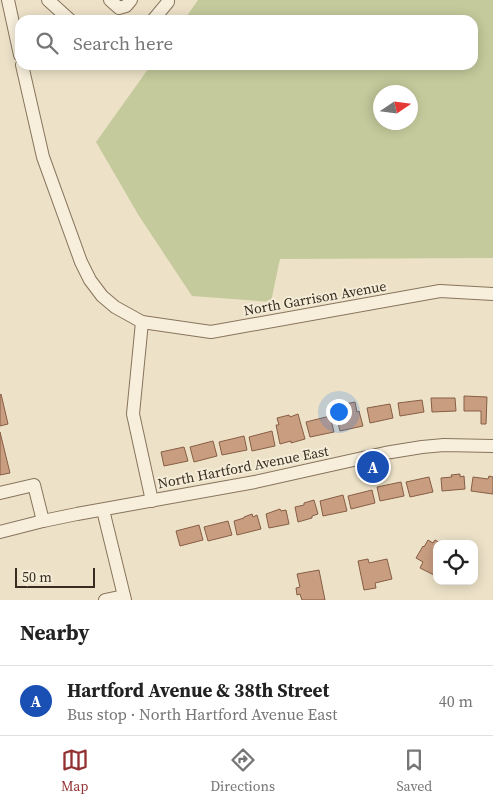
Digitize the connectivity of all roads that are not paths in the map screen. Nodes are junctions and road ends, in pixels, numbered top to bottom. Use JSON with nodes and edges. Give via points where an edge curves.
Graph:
{"nodes":[{"id":1,"x":8,"y":0,"type":"edge"},
{"id":2,"x":48,"y":0,"type":"edge"},
{"id":3,"x":110,"y":0,"type":"edge"},
{"id":4,"x":131,"y":0,"type":"edge"},
{"id":5,"x":168,"y":0,"type":"edge"},
{"id":6,"x":64,"y":15,"type":"edge"},
{"id":7,"x":157,"y":15,"type":"edge"},
{"id":8,"x":15,"y":32,"type":"edge"},
{"id":9,"x":23,"y":70,"type":"edge"},
{"id":10,"x":493,"y":294,"type":"edge"},
{"id":11,"x":142,"y":322,"type":"junction"},
{"id":12,"x":493,"y":446,"type":"edge"},
{"id":13,"x":0,"y":493,"type":"edge"},
{"id":14,"x":152,"y":501,"type":"junction"},
{"id":15,"x":103,"y":510,"type":"junction"},
{"id":16,"x":42,"y":521,"type":"junction"},
{"id":17,"x":0,"y":532,"type":"edge"},
{"id":18,"x":124,"y":598,"type":"edge"},
{"id":19,"x":105,"y":600,"type":"edge"}],
"edges":[{"from":1,"to":8,"type":"street"},
{"from":2,"to":6,"type":"street"},
{"from":3,"to":4,"type":"street","via":[[119,8]]},
{"from":5,"to":7,"type":"street"},
{"from":9,"to":11,"type":"street","via":[[43,156],[81,262],[102,296]]},
{"from":10,"to":11,"type":"street","name":"North Garrison Avenue","via":[[440,291],[211,332]]},
{"from":11,"to":14,"type":"street","via":[[133,414]]},
{"from":12,"to":14,"type":"street","name":"North Hartford Avenue East","via":[[422,447]]},
{"from":13,"to":16,"type":"street","via":[[34,485]]},
{"from":14,"to":15,"type":"street","name":"North Hartford Avenue East"},
{"from":15,"to":16,"type":"street","name":"North Hartford Avenue East"},
{"from":15,"to":18,"type":"street"},
{"from":16,"to":17,"type":"street","name":"North Hartford Avenue East"},
{"from":18,"to":19,"type":"street"}]}
